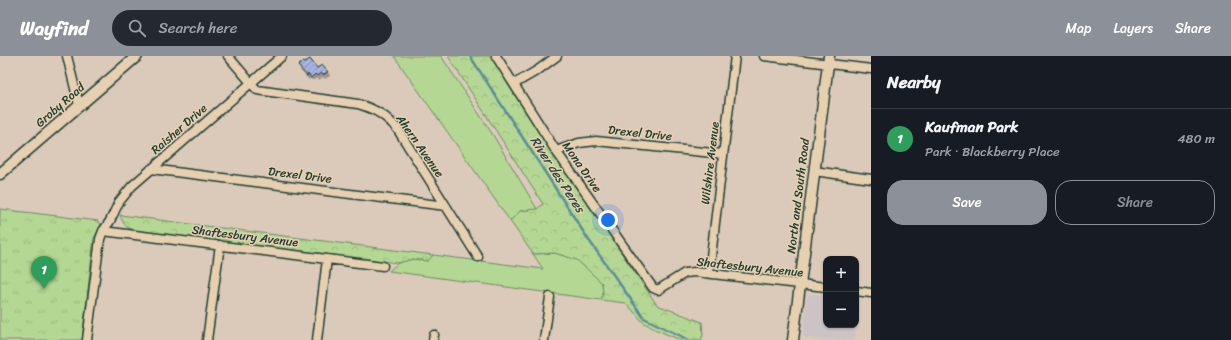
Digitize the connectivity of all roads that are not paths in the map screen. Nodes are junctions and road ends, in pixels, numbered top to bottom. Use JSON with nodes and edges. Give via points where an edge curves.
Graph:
{"nodes":[{"id":1,"x":66,"y":56,"type":"edge"},
{"id":2,"x":137,"y":56,"type":"edge"},
{"id":3,"x":228,"y":56,"type":"edge"},
{"id":4,"x":282,"y":56,"type":"edge"},
{"id":5,"x":496,"y":56,"type":"edge"},
{"id":6,"x":557,"y":56,"type":"edge"},
{"id":7,"x":735,"y":56,"type":"edge"},
{"id":8,"x":764,"y":56,"type":"edge"},
{"id":9,"x":828,"y":60,"type":"edge"},
{"id":10,"x":871,"y":69,"type":"edge"},
{"id":11,"x":251,"y":83,"type":"junction"},
{"id":12,"x":514,"y":84,"type":"junction"},
{"id":13,"x":79,"y":105,"type":"junction"},
{"id":14,"x":556,"y":151,"type":"junction"},
{"id":15,"x":723,"y":154,"type":"junction"},
{"id":16,"x":151,"y":169,"type":"junction"},
{"id":17,"x":814,"y":171,"type":"junction"},
{"id":18,"x":0,"y":174,"type":"edge"},
{"id":19,"x":871,"y":178,"type":"edge"},
{"id":20,"x":446,"y":206,"type":"junction"},
{"id":21,"x":103,"y":231,"type":"junction"},
{"id":22,"x":220,"y":245,"type":"junction"},
{"id":23,"x":478,"y":257,"type":"dead end"},
{"id":24,"x":327,"y":259,"type":"junction"},
{"id":25,"x":383,"y":266,"type":"dead end"},
{"id":26,"x":709,"y":274,"type":"junction"},
{"id":27,"x":800,"y":284,"type":"junction"},
{"id":28,"x":823,"y":287,"type":"edge"},
{"id":29,"x":653,"y":288,"type":"joint"},
{"id":30,"x":859,"y":291,"type":"edge"},
{"id":31,"x":871,"y":293,"type":"edge"},
{"id":32,"x":550,"y":297,"type":"dead end"},
{"id":33,"x":87,"y":340,"type":"edge"},
{"id":34,"x":207,"y":340,"type":"edge"},
{"id":35,"x":316,"y":340,"type":"edge"},
{"id":36,"x":544,"y":340,"type":"edge"},
{"id":37,"x":793,"y":340,"type":"edge"}],
"edges":[{"from":1,"to":13,"type":"street"},
{"from":2,"to":13,"type":"street","name":"Groby Road"},
{"from":3,"to":11,"type":"street","name":"Ahern Avenue"},
{"from":4,"to":11,"type":"street","name":"Raisher Drive"},
{"from":5,"to":12,"type":"street","name":"Mona Drive"},
{"from":6,"to":12,"type":"street"},
{"from":7,"to":15,"type":"street","name":"Wilshire Avenue"},
{"from":8,"to":9,"type":"street"},
{"from":9,"to":10,"type":"street"},
{"from":9,"to":17,"type":"street","name":"North and South Road"},
{"from":11,"to":16,"type":"street","name":"Raisher Drive"},
{"from":11,"to":20,"type":"street","name":"Ahern Avenue","via":[[258,90],[370,107],[398,130]]},
{"from":12,"to":14,"type":"street","name":"Mona Drive"},
{"from":13,"to":18,"type":"street","name":"Groby Road"},
{"from":14,"to":15,"type":"street","name":"Drexel Drive","via":[[596,140]]},
{"from":14,"to":29,"type":"street","name":"Mona Drive"},
{"from":15,"to":26,"type":"street","name":"Wilshire Avenue"},
{"from":16,"to":20,"type":"street","name":"Drexel Drive"},
{"from":16,"to":21,"type":"street","name":"Raisher Drive","via":[[125,193]]},
{"from":17,"to":19,"type":"street"},
{"from":17,"to":27,"type":"street","name":"North and South Road"},
{"from":20,"to":23,"type":"street","name":"Ahern Avenue"},
{"from":21,"to":22,"type":"street","name":"Shaftesbury Avenue"},
{"from":21,"to":33,"type":"street","name":"Raisher Drive"},
{"from":22,"to":24,"type":"street","name":"Shaftesbury Avenue"},
{"from":22,"to":34,"type":"street"},
{"from":24,"to":25,"type":"street","name":"Shaftesbury Avenue"},
{"from":24,"to":35,"type":"street"},
{"from":26,"to":27,"type":"street","name":"Shaftesbury Avenue"},
{"from":26,"to":29,"type":"street","name":"Shaftesbury Avenue","via":[[685,274],[658,290]]},
{"from":27,"to":28,"type":"street","name":"Shaftesbury Avenue"},
{"from":27,"to":37,"type":"street","name":"North and South Road"},
{"from":30,"to":31,"type":"street"},
{"from":32,"to":36,"type":"street"}]}
